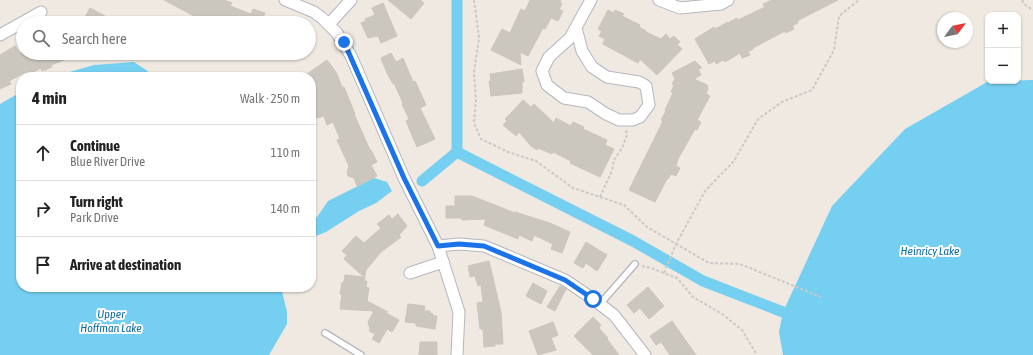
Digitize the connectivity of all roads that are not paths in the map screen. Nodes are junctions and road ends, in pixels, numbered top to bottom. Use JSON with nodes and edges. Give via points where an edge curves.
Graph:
{"nodes":[{"id":1,"x":285,"y":0,"type":"edge"},
{"id":2,"x":351,"y":0,"type":"edge"},
{"id":3,"x":591,"y":0,"type":"edge"},
{"id":4,"x":659,"y":0,"type":"edge"},
{"id":5,"x":728,"y":0,"type":"edge"},
{"id":6,"x":41,"y":12,"type":"dead end"},
{"id":7,"x":34,"y":16,"type":"edge"},
{"id":8,"x":329,"y":24,"type":"junction"},
{"id":9,"x":16,"y":26,"type":"edge"},
{"id":10,"x":576,"y":28,"type":"junction"},
{"id":11,"x":0,"y":35,"type":"edge"},
{"id":12,"x":438,"y":246,"type":"junction"},
{"id":13,"x":443,"y":262,"type":"junction"},
{"id":14,"x":634,"y":264,"type":"road end"},
{"id":15,"x":410,"y":274,"type":"dead end"},
{"id":16,"x":600,"y":304,"type":"junction"},
{"id":17,"x":325,"y":333,"type":"dead end"},
{"id":18,"x":361,"y":355,"type":"edge"},
{"id":19,"x":457,"y":355,"type":"edge"},
{"id":20,"x":645,"y":355,"type":"edge"}],
"edges":[{"from":1,"to":8,"type":"street","via":[[314,12]]},
{"from":2,"to":8,"type":"street"},
{"from":3,"to":10,"type":"street"},
{"from":4,"to":5,"type":"street","via":[[680,8],[721,4]]},
{"from":6,"to":7,"type":"street"},
{"from":8,"to":12,"type":"street","via":[[351,56],[404,178]]},
{"from":9,"to":11,"type":"street"},
{"from":10,"to":10,"type":"street","via":[[570,38],[549,57],[542,71],[547,84],[564,98],[588,102],[619,120],[640,117],[649,105],[646,86],[639,82],[607,77],[592,67],[582,51]]},
{"from":12,"to":13,"type":"street"},
{"from":12,"to":16,"type":"street","via":[[484,246],[565,280]]},
{"from":13,"to":15,"type":"street"},
{"from":13,"to":19,"type":"street","via":[[458,312]]},
{"from":14,"to":16,"type":"lane"},
{"from":16,"to":20,"type":"street","via":[[614,315]]},
{"from":17,"to":18,"type":"lane"}]}
